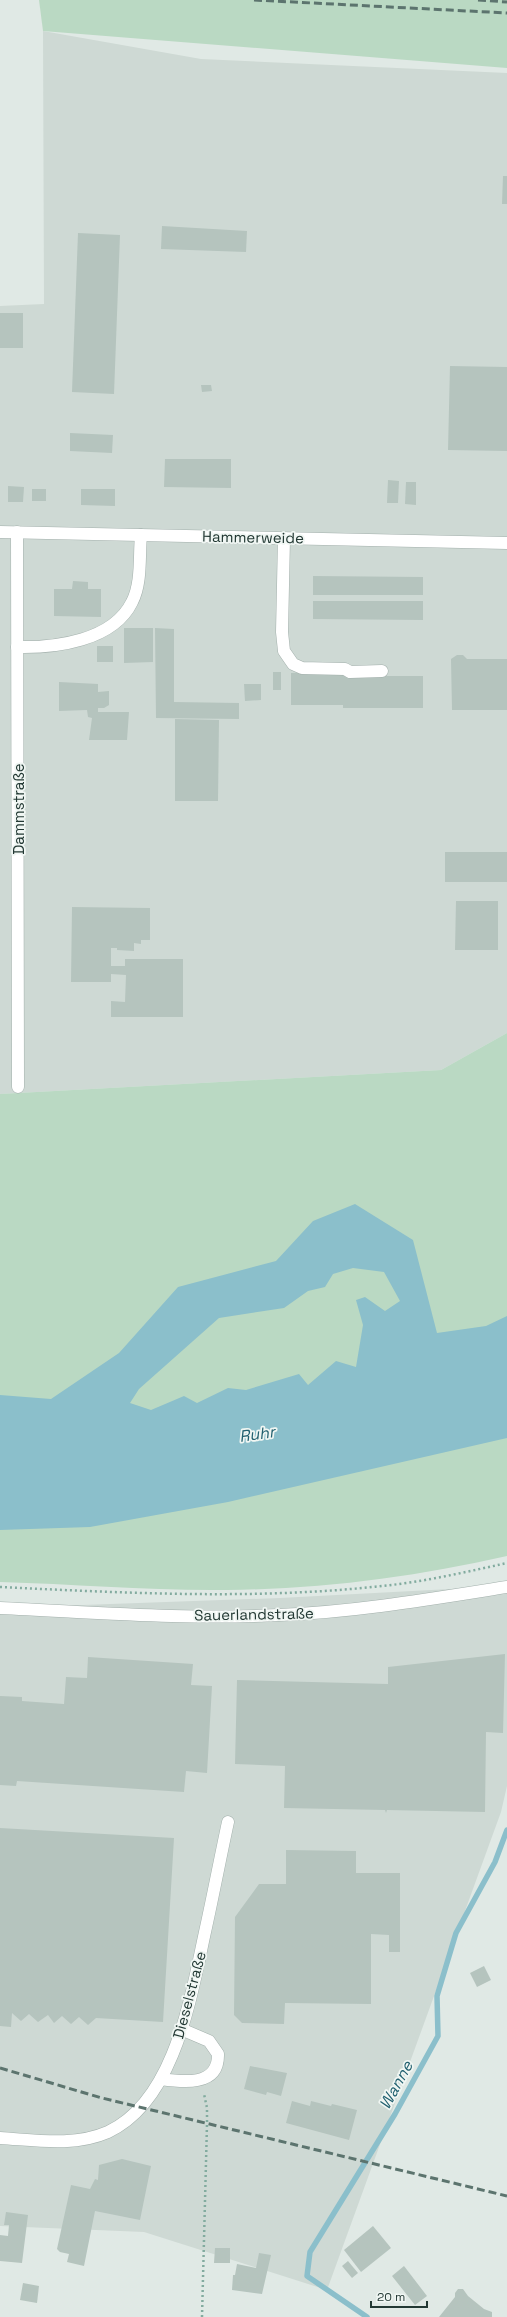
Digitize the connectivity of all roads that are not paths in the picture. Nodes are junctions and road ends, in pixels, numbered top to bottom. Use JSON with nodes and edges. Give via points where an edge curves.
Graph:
{"nodes":[{"id":1,"x":0,"y":532,"type":"edge"},
{"id":2,"x":17,"y":532,"type":"junction"},
{"id":3,"x":141,"y":535,"type":"junction"},
{"id":4,"x":284,"y":538,"type":"junction"},
{"id":5,"x":507,"y":543,"type":"edge"},
{"id":6,"x":17,"y":647,"type":"junction"},
{"id":7,"x":382,"y":671,"type":"dead end"},
{"id":8,"x":18,"y":1087,"type":"dead end"},
{"id":9,"x":507,"y":1587,"type":"edge"},
{"id":10,"x":0,"y":1608,"type":"edge"},
{"id":11,"x":228,"y":1822,"type":"dead end"},
{"id":12,"x":181,"y":2030,"type":"junction"},
{"id":13,"x":161,"y":2079,"type":"junction"},
{"id":14,"x":0,"y":2138,"type":"edge"}],
"edges":[{"from":1,"to":2,"type":"street","name":"Hammerweide"},
{"from":2,"to":3,"type":"street","name":"Hammerweide"},
{"from":2,"to":6,"type":"street","name":"Dammstraße"},
{"from":3,"to":4,"type":"street","name":"Hammerweide"},
{"from":3,"to":6,"type":"street","via":[[138,574],[132,602],[114,623],[102,632],[68,643],[45,648]]},
{"from":4,"to":5,"type":"street","name":"Hammerweide"},
{"from":4,"to":7,"type":"street","via":[[282,632],[284,651],[293,664],[302,668],[345,669],[350,672]]},
{"from":6,"to":8,"type":"street","name":"Dammstraße"},
{"from":9,"to":10,"type":"street","name":"Sauerlandstraße","via":[[367,1609],[278,1616],[158,1615]]},
{"from":11,"to":12,"type":"street","name":"Dieselstraße","via":[[191,2000]]},
{"from":12,"to":13,"type":"street","name":"Dieselstraße"},
{"from":12,"to":13,"type":"street","via":[[209,2041],[218,2054],[215,2068],[210,2075],[191,2083]]},
{"from":13,"to":14,"type":"street","name":"Dieselstraße","via":[[131,2117],[107,2132],[80,2140],[64,2141]]}]}
